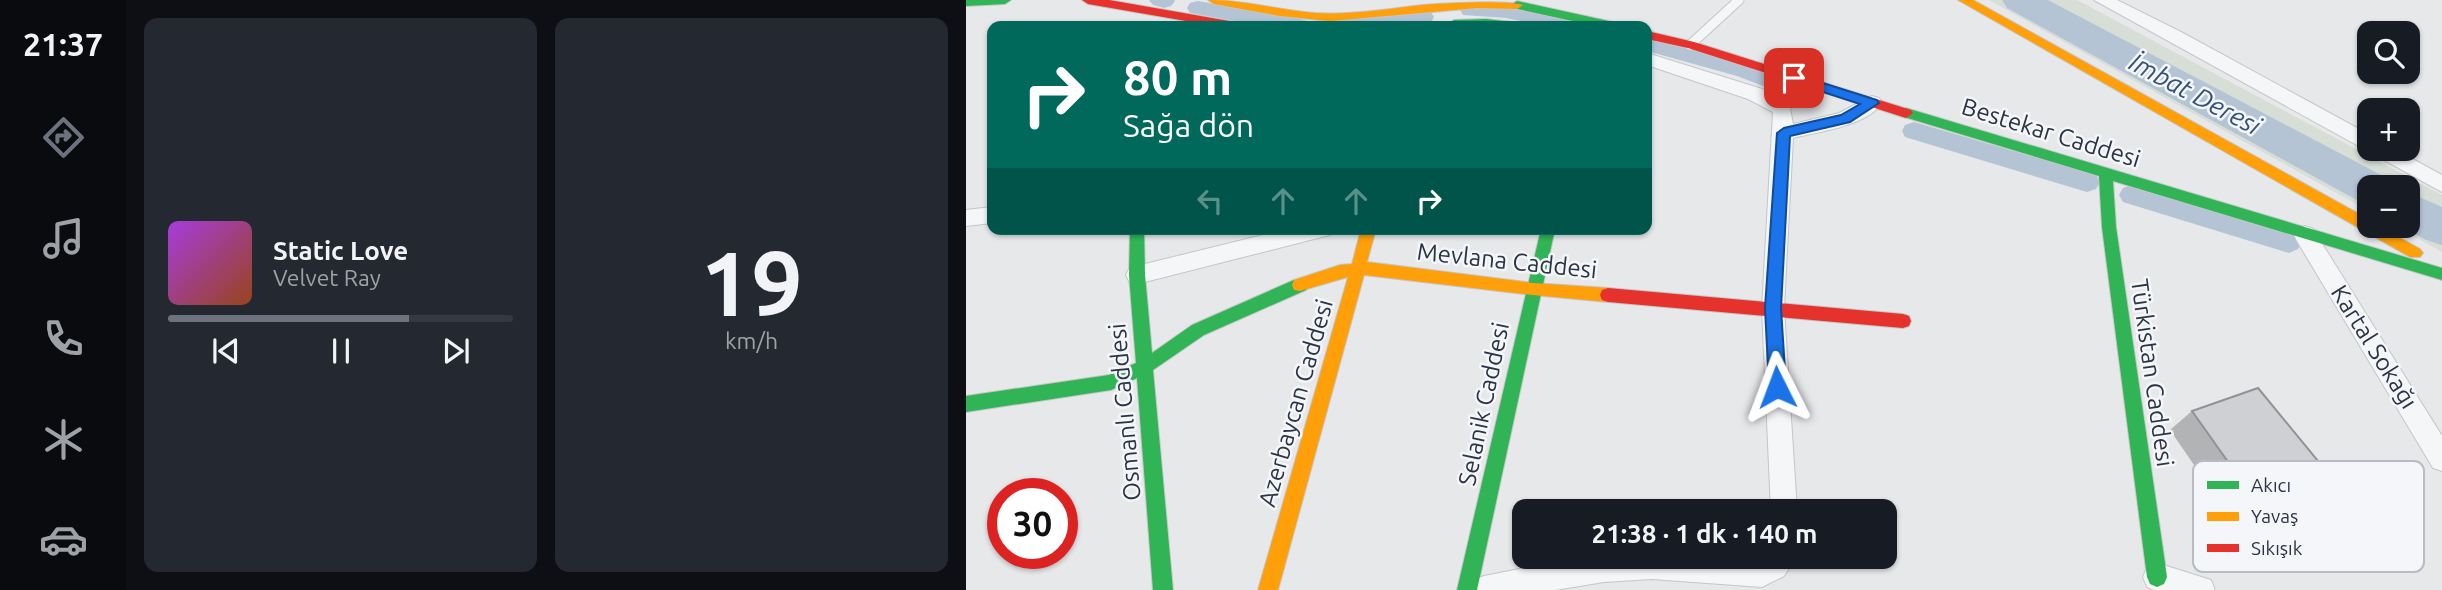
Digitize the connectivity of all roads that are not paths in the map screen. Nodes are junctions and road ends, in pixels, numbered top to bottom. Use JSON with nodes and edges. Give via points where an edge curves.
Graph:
{"nodes":[{"id":1,"x":1005,"y":0,"type":"edge"},
{"id":2,"x":1088,"y":0,"type":"edge"},
{"id":3,"x":1214,"y":0,"type":"edge"},
{"id":4,"x":1739,"y":0,"type":"edge"},
{"id":5,"x":1965,"y":0,"type":"edge"},
{"id":6,"x":2103,"y":0,"type":"edge"},
{"id":7,"x":966,"y":2,"type":"edge"},
{"id":8,"x":1453,"y":2,"type":"edge"},
{"id":9,"x":1552,"y":5,"type":"edge"},
{"id":10,"x":1179,"y":13,"type":"edge"},
{"id":11,"x":1213,"y":21,"type":"edge"},
{"id":12,"x":1440,"y":21,"type":"edge"},
{"id":13,"x":1598,"y":21,"type":"edge"},
{"id":14,"x":1652,"y":35,"type":"edge"},
{"id":15,"x":1690,"y":45,"type":"junction"},
{"id":16,"x":1652,"y":61,"type":"edge"},
{"id":17,"x":1872,"y":103,"type":"junction"},
{"id":18,"x":1784,"y":133,"type":"junction"},
{"id":19,"x":2357,"y":137,"type":"edge"},
{"id":20,"x":2400,"y":161,"type":"edge"},
{"id":21,"x":2106,"y":174,"type":"junction"},
{"id":22,"x":2442,"y":184,"type":"edge"},
{"id":23,"x":987,"y":216,"type":"edge"},
{"id":24,"x":966,"y":218,"type":"edge"},
{"id":25,"x":2305,"y":234,"type":"junction"},
{"id":26,"x":1137,"y":235,"type":"edge"},
{"id":27,"x":1298,"y":235,"type":"edge"},
{"id":28,"x":1367,"y":235,"type":"edge"},
{"id":29,"x":1546,"y":235,"type":"edge"},
{"id":30,"x":1357,"y":268,"type":"junction"},
{"id":31,"x":2442,"y":268,"type":"edge"},
{"id":32,"x":2442,"y":274,"type":"edge"},
{"id":33,"x":1137,"y":275,"type":"junction"},
{"id":34,"x":1532,"y":289,"type":"junction"},
{"id":35,"x":1773,"y":308,"type":"junction"},
{"id":36,"x":1903,"y":321,"type":"dead end"},
{"id":37,"x":1144,"y":367,"type":"junction"},
{"id":38,"x":966,"y":404,"type":"edge"},
{"id":39,"x":2442,"y":459,"type":"edge"},
{"id":40,"x":1783,"y":499,"type":"edge"},
{"id":41,"x":1601,"y":569,"type":"edge"},
{"id":42,"x":1708,"y":569,"type":"edge"},
{"id":43,"x":1772,"y":569,"type":"edge"},
{"id":44,"x":2157,"y":577,"type":"joint"},
{"id":45,"x":1163,"y":590,"type":"edge"},
{"id":46,"x":1268,"y":590,"type":"edge"},
{"id":47,"x":1467,"y":590,"type":"edge"},
{"id":48,"x":1484,"y":590,"type":"edge"},
{"id":49,"x":2201,"y":590,"type":"edge"}],
"edges":[{"from":1,"to":7,"type":"street"},
{"from":2,"to":10,"type":"street"},
{"from":3,"to":8,"type":"street","via":[[1333,17],[1370,16]]},
{"from":4,"to":15,"type":"lane"},
{"from":5,"to":31,"type":"street"},
{"from":6,"to":19,"type":"street"},
{"from":8,"to":9,"type":"street"},
{"from":8,"to":12,"type":"street"},
{"from":9,"to":13,"type":"street"},
{"from":10,"to":11,"type":"street"},
{"from":14,"to":15,"type":"street","name":"Bestekar Caddesi"},
{"from":15,"to":17,"type":"street","name":"Bestekar Caddesi"},
{"from":16,"to":18,"type":"street","via":[[1772,101],[1782,108]]},
{"from":17,"to":18,"type":"street","via":[[1845,119]]},
{"from":17,"to":21,"type":"street","name":"Bestekar Caddesi"},
{"from":18,"to":35,"type":"street"},
{"from":20,"to":22,"type":"street"},
{"from":21,"to":25,"type":"street","name":"Bestekar Caddesi"},
{"from":21,"to":44,"type":"street","name":"Türkistan Caddesi","via":[[2109,227]]},
{"from":23,"to":24,"type":"street"},
{"from":25,"to":32,"type":"street","name":"Bestekar Caddesi"},
{"from":25,"to":39,"type":"street","name":"Kartal Sokağı"},
{"from":26,"to":33,"type":"street","name":"Osmanlı Caddesi"},
{"from":27,"to":33,"type":"street"},
{"from":28,"to":30,"type":"street","name":"Azerbaycan Caddesi"},
{"from":29,"to":34,"type":"street","name":"Selanik Caddesi"},
{"from":30,"to":34,"type":"street","name":"Mevlana Caddesi"},
{"from":30,"to":37,"type":"street","name":"Mevlana Caddesi","via":[[1324,275],[1198,331]]},
{"from":30,"to":46,"type":"street","name":"Azerbaycan Caddesi"},
{"from":33,"to":37,"type":"street","name":"Osmanlı Caddesi"},
{"from":34,"to":35,"type":"street","name":"Mevlana Caddesi"},
{"from":34,"to":47,"type":"street","name":"Selanik Caddesi"},
{"from":35,"to":36,"type":"street","name":"Mevlana Caddesi"},
{"from":35,"to":40,"type":"street"},
{"from":37,"to":38,"type":"street","name":"Mevlana Caddesi","via":[[1092,387]]},
{"from":37,"to":45,"type":"street","name":"Osmanlı Caddesi"},
{"from":41,"to":48,"type":"street"},
{"from":42,"to":43,"type":"street","via":[[1760,573]]},
{"from":44,"to":49,"type":"street"}]}
